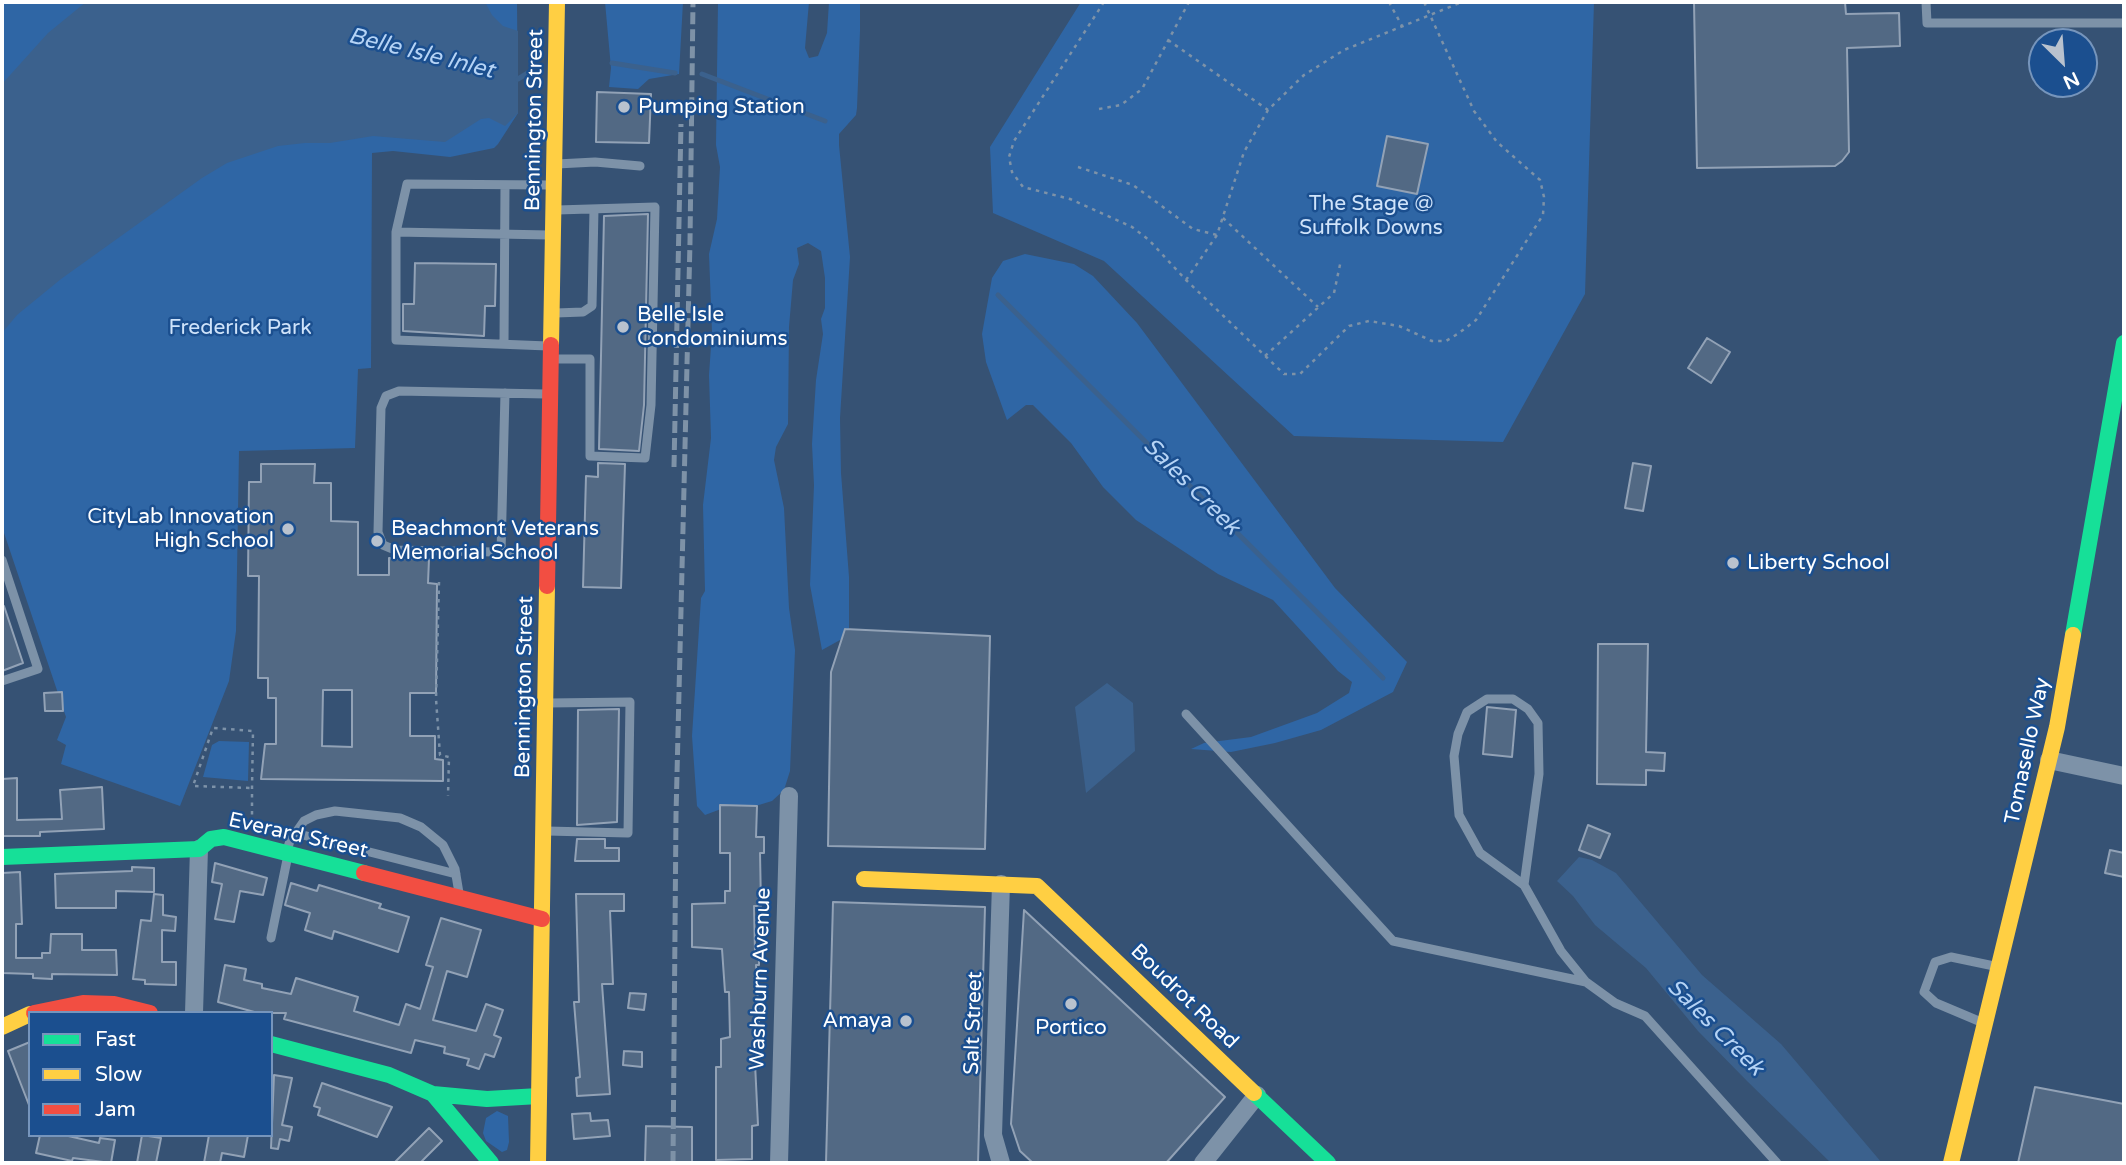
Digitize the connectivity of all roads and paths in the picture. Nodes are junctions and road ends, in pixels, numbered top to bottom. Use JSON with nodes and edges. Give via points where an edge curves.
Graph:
{"nodes":[{"id":1,"x":557,"y":2,"type":"edge"},
{"id":2,"x":1104,"y":2,"type":"edge"},
{"id":3,"x":1189,"y":2,"type":"edge"},
{"id":4,"x":1388,"y":2,"type":"edge"},
{"id":5,"x":1424,"y":2,"type":"edge"},
{"id":6,"x":1462,"y":2,"type":"edge"},
{"id":7,"x":1926,"y":2,"type":"edge"},
{"id":8,"x":1429,"y":14,"type":"junction"},
{"id":9,"x":2124,"y":23,"type":"edge"},
{"id":10,"x":1402,"y":26,"type":"junction"},
{"id":11,"x":1168,"y":40,"type":"junction"},
{"id":12,"x":1099,"y":109,"type":"dead end"},
{"id":13,"x":1268,"y":110,"type":"junction"},
{"id":14,"x":555,"y":164,"type":"junction"},
{"id":15,"x":640,"y":166,"type":"dead end"},
{"id":16,"x":1078,"y":167,"type":"dead end"},
{"id":17,"x":505,"y":185,"type":"junction"},
{"id":18,"x":555,"y":185,"type":"junction"},
{"id":19,"x":594,"y":209,"type":"junction"},
{"id":20,"x":555,"y":210,"type":"junction"},
{"id":21,"x":1223,"y":218,"type":"junction"},
{"id":22,"x":396,"y":232,"type":"junction"},
{"id":23,"x":505,"y":234,"type":"junction"},
{"id":24,"x":555,"y":235,"type":"junction"},
{"id":25,"x":1217,"y":235,"type":"junction"},
{"id":26,"x":1341,"y":260,"type":"dead end"},
{"id":27,"x":1186,"y":280,"type":"junction"},
{"id":28,"x":1318,"y":307,"type":"junction"},
{"id":29,"x":554,"y":313,"type":"junction"},
{"id":30,"x":2124,"y":343,"type":"edge"},
{"id":31,"x":504,"y":344,"type":"junction"},
{"id":32,"x":553,"y":352,"type":"junction"},
{"id":33,"x":1265,"y":356,"type":"junction"},
{"id":34,"x":505,"y":393,"type":"junction"},
{"id":35,"x":552,"y":394,"type":"junction"},
{"id":36,"x":501,"y":552,"type":"junction"},
{"id":37,"x":548,"y":553,"type":"junction"},
{"id":38,"x":2,"y":560,"type":"edge"},
{"id":39,"x":439,"y":582,"type":"dead end"},
{"id":40,"x":2,"y":681,"type":"edge"},
{"id":41,"x":546,"y":703,"type":"junction"},
{"id":42,"x":1186,"y":714,"type":"dead end"},
{"id":43,"x":2049,"y":760,"type":"junction"},
{"id":44,"x":2124,"y":776,"type":"edge"},
{"id":45,"x":252,"y":788,"type":"junction"},
{"id":46,"x":448,"y":796,"type":"dead end"},
{"id":47,"x":789,"y":796,"type":"dead end"},
{"id":48,"x":251,"y":830,"type":"dead end"},
{"id":49,"x":544,"y":831,"type":"junction"},
{"id":50,"x":295,"y":833,"type":"junction"},
{"id":51,"x":199,"y":849,"type":"junction"},
{"id":52,"x":288,"y":853,"type":"junction"},
{"id":53,"x":2,"y":857,"type":"edge"},
{"id":54,"x":456,"y":874,"type":"junction"},
{"id":55,"x":864,"y":879,"type":"dead end"},
{"id":56,"x":1001,"y":884,"type":"junction"},
{"id":57,"x":1524,"y":885,"type":"junction"},
{"id":58,"x":460,"y":898,"type":"junction"},
{"id":59,"x":542,"y":919,"type":"junction"},
{"id":60,"x":271,"y":938,"type":"dead end"},
{"id":61,"x":2000,"y":968,"type":"junction"},
{"id":62,"x":1586,"y":982,"type":"junction"},
{"id":63,"x":46,"y":1011,"type":"edge"},
{"id":64,"x":142,"y":1011,"type":"edge"},
{"id":65,"x":194,"y":1011,"type":"edge"},
{"id":66,"x":28,"y":1016,"type":"edge"},
{"id":67,"x":1986,"y":1024,"type":"junction"},
{"id":68,"x":2,"y":1027,"type":"edge"},
{"id":69,"x":273,"y":1045,"type":"edge"},
{"id":70,"x":433,"y":1094,"type":"junction"},
{"id":71,"x":1257,"y":1095,"type":"junction"},
{"id":72,"x":539,"y":1096,"type":"junction"},
{"id":73,"x":491,"y":1163,"type":"edge"},
{"id":74,"x":538,"y":1163,"type":"edge"},
{"id":75,"x":779,"y":1163,"type":"edge"},
{"id":76,"x":1001,"y":1163,"type":"edge"},
{"id":77,"x":1203,"y":1163,"type":"edge"},
{"id":78,"x":1328,"y":1163,"type":"edge"},
{"id":79,"x":1777,"y":1163,"type":"edge"},
{"id":80,"x":1951,"y":1163,"type":"edge"}],
"edges":[{"from":1,"to":14,"type":"street","name":"Bennington Street"},
{"from":2,"to":27,"type":"path","via":[[1014,141],[1009,156],[1012,172],[1023,187],[1070,198],[1132,227]]},
{"from":3,"to":11,"type":"path"},
{"from":4,"to":10,"type":"path"},
{"from":5,"to":8,"type":"path"},
{"from":6,"to":8,"type":"path"},
{"from":7,"to":9,"type":"lane","via":[[1927,23]]},
{"from":8,"to":10,"type":"path"},
{"from":8,"to":33,"type":"path","via":[[1474,111],[1497,142],[1540,180],[1543,215],[1475,320],[1446,341],[1432,341],[1399,326],[1369,321],[1349,326],[1300,374],[1284,374]]},
{"from":10,"to":13,"type":"path","via":[[1344,50],[1304,75]]},
{"from":11,"to":12,"type":"path","via":[[1142,89],[1121,105]]},
{"from":11,"to":13,"type":"path"},
{"from":13,"to":21,"type":"path","via":[[1244,152]]},
{"from":14,"to":15,"type":"lane"},
{"from":14,"to":18,"type":"street","name":"Bennington Street"},
{"from":16,"to":25,"type":"path","via":[[1133,185],[1193,229]]},
{"from":17,"to":18,"type":"lane"},
{"from":17,"to":22,"type":"lane","via":[[407,184]]},
{"from":17,"to":23,"type":"lane"},
{"from":18,"to":20,"type":"street","name":"Bennington Street"},
{"from":19,"to":20,"type":"lane"},
{"from":19,"to":29,"type":"lane","via":[[592,306],[583,312]]},
{"from":19,"to":32,"type":"lane","via":[[656,207],[651,405],[645,458],[590,456],[590,359]]},
{"from":20,"to":24,"type":"street","name":"Bennington Street"},
{"from":21,"to":25,"type":"path"},
{"from":21,"to":28,"type":"path"},
{"from":22,"to":23,"type":"lane"},
{"from":22,"to":31,"type":"lane","via":[[396,340]]},
{"from":23,"to":24,"type":"lane"},
{"from":23,"to":31,"type":"lane"},
{"from":24,"to":29,"type":"street","name":"Bennington Street"},
{"from":25,"to":27,"type":"path"},
{"from":26,"to":28,"type":"path","via":[[1334,293]]},
{"from":27,"to":33,"type":"path"},
{"from":28,"to":33,"type":"path"},
{"from":29,"to":32,"type":"street","name":"Bennington Street"},
{"from":30,"to":43,"type":"street","name":"Tomasello Way"},
{"from":31,"to":32,"type":"lane"},
{"from":32,"to":35,"type":"street","name":"Bennington Street"},
{"from":34,"to":35,"type":"lane"},
{"from":34,"to":36,"type":"lane"},
{"from":34,"to":36,"type":"lane","via":[[399,391],[384,398],[381,408],[381,542],[392,550]]},
{"from":35,"to":37,"type":"street","name":"Bennington Street"},
{"from":36,"to":37,"type":"lane"},
{"from":37,"to":41,"type":"street","name":"Bennington Street"},
{"from":38,"to":40,"type":"lane","via":[[38,669]]},
{"from":39,"to":46,"type":"path","via":[[436,699],[440,755],[449,757]]},
{"from":41,"to":49,"type":"street","name":"Bennington Street"},
{"from":41,"to":49,"type":"lane","via":[[631,702],[628,833]]},
{"from":42,"to":62,"type":"lane","via":[[1393,941]]},
{"from":43,"to":44,"type":"street"},
{"from":43,"to":61,"type":"street","name":"Tomasello Way"},
{"from":45,"to":45,"type":"path","via":[[253,731],[213,728],[193,786]]},
{"from":45,"to":48,"type":"path"},
{"from":47,"to":75,"type":"street","name":"Washburn Avenue"},
{"from":49,"to":59,"type":"street","name":"Bennington Street"},
{"from":50,"to":52,"type":"lane"},
{"from":50,"to":54,"type":"lane"},
{"from":50,"to":54,"type":"lane","via":[[304,821],[335,811],[400,818],[433,835]]},
{"from":51,"to":52,"type":"street","name":"Everard Street","via":[[211,839],[224,837]]},
{"from":51,"to":53,"type":"street","name":"Everard Street"},
{"from":51,"to":65,"type":"street"},
{"from":52,"to":58,"type":"street","name":"Everard Street"},
{"from":52,"to":60,"type":"lane"},
{"from":54,"to":58,"type":"lane"},
{"from":55,"to":56,"type":"street","name":"Boudrot Road"},
{"from":56,"to":71,"type":"street","name":"Boudrot Road","via":[[1037,886]]},
{"from":56,"to":76,"type":"street","name":"Salt Street","via":[[993,1135]]},
{"from":57,"to":57,"type":"lane","via":[[1539,774],[1538,723],[1513,699],[1487,699],[1467,712],[1458,734],[1454,756],[1458,815],[1479,853]]},
{"from":57,"to":62,"type":"lane","via":[[1560,951]]},
{"from":58,"to":59,"type":"street","name":"Everard Street"},
{"from":59,"to":72,"type":"street","name":"Bennington Street"},
{"from":61,"to":67,"type":"street","name":"Tomasello Way"},
{"from":61,"to":67,"type":"lane","via":[[1951,957],[1936,962],[1924,992],[1936,1003]]},
{"from":62,"to":79,"type":"lane","via":[[1615,1003],[1645,1016]]},
{"from":63,"to":64,"type":"street","via":[[83,1003]]},
{"from":66,"to":68,"type":"street"},
{"from":67,"to":80,"type":"street","name":"Tomasello Way"},
{"from":69,"to":70,"type":"street","via":[[389,1076]]},
{"from":70,"to":72,"type":"street","via":[[487,1099]]},
{"from":70,"to":73,"type":"street"},
{"from":71,"to":77,"type":"street"},
{"from":71,"to":78,"type":"street","name":"Boudrot Road"},
{"from":72,"to":74,"type":"street","name":"Bennington Street"}]}
